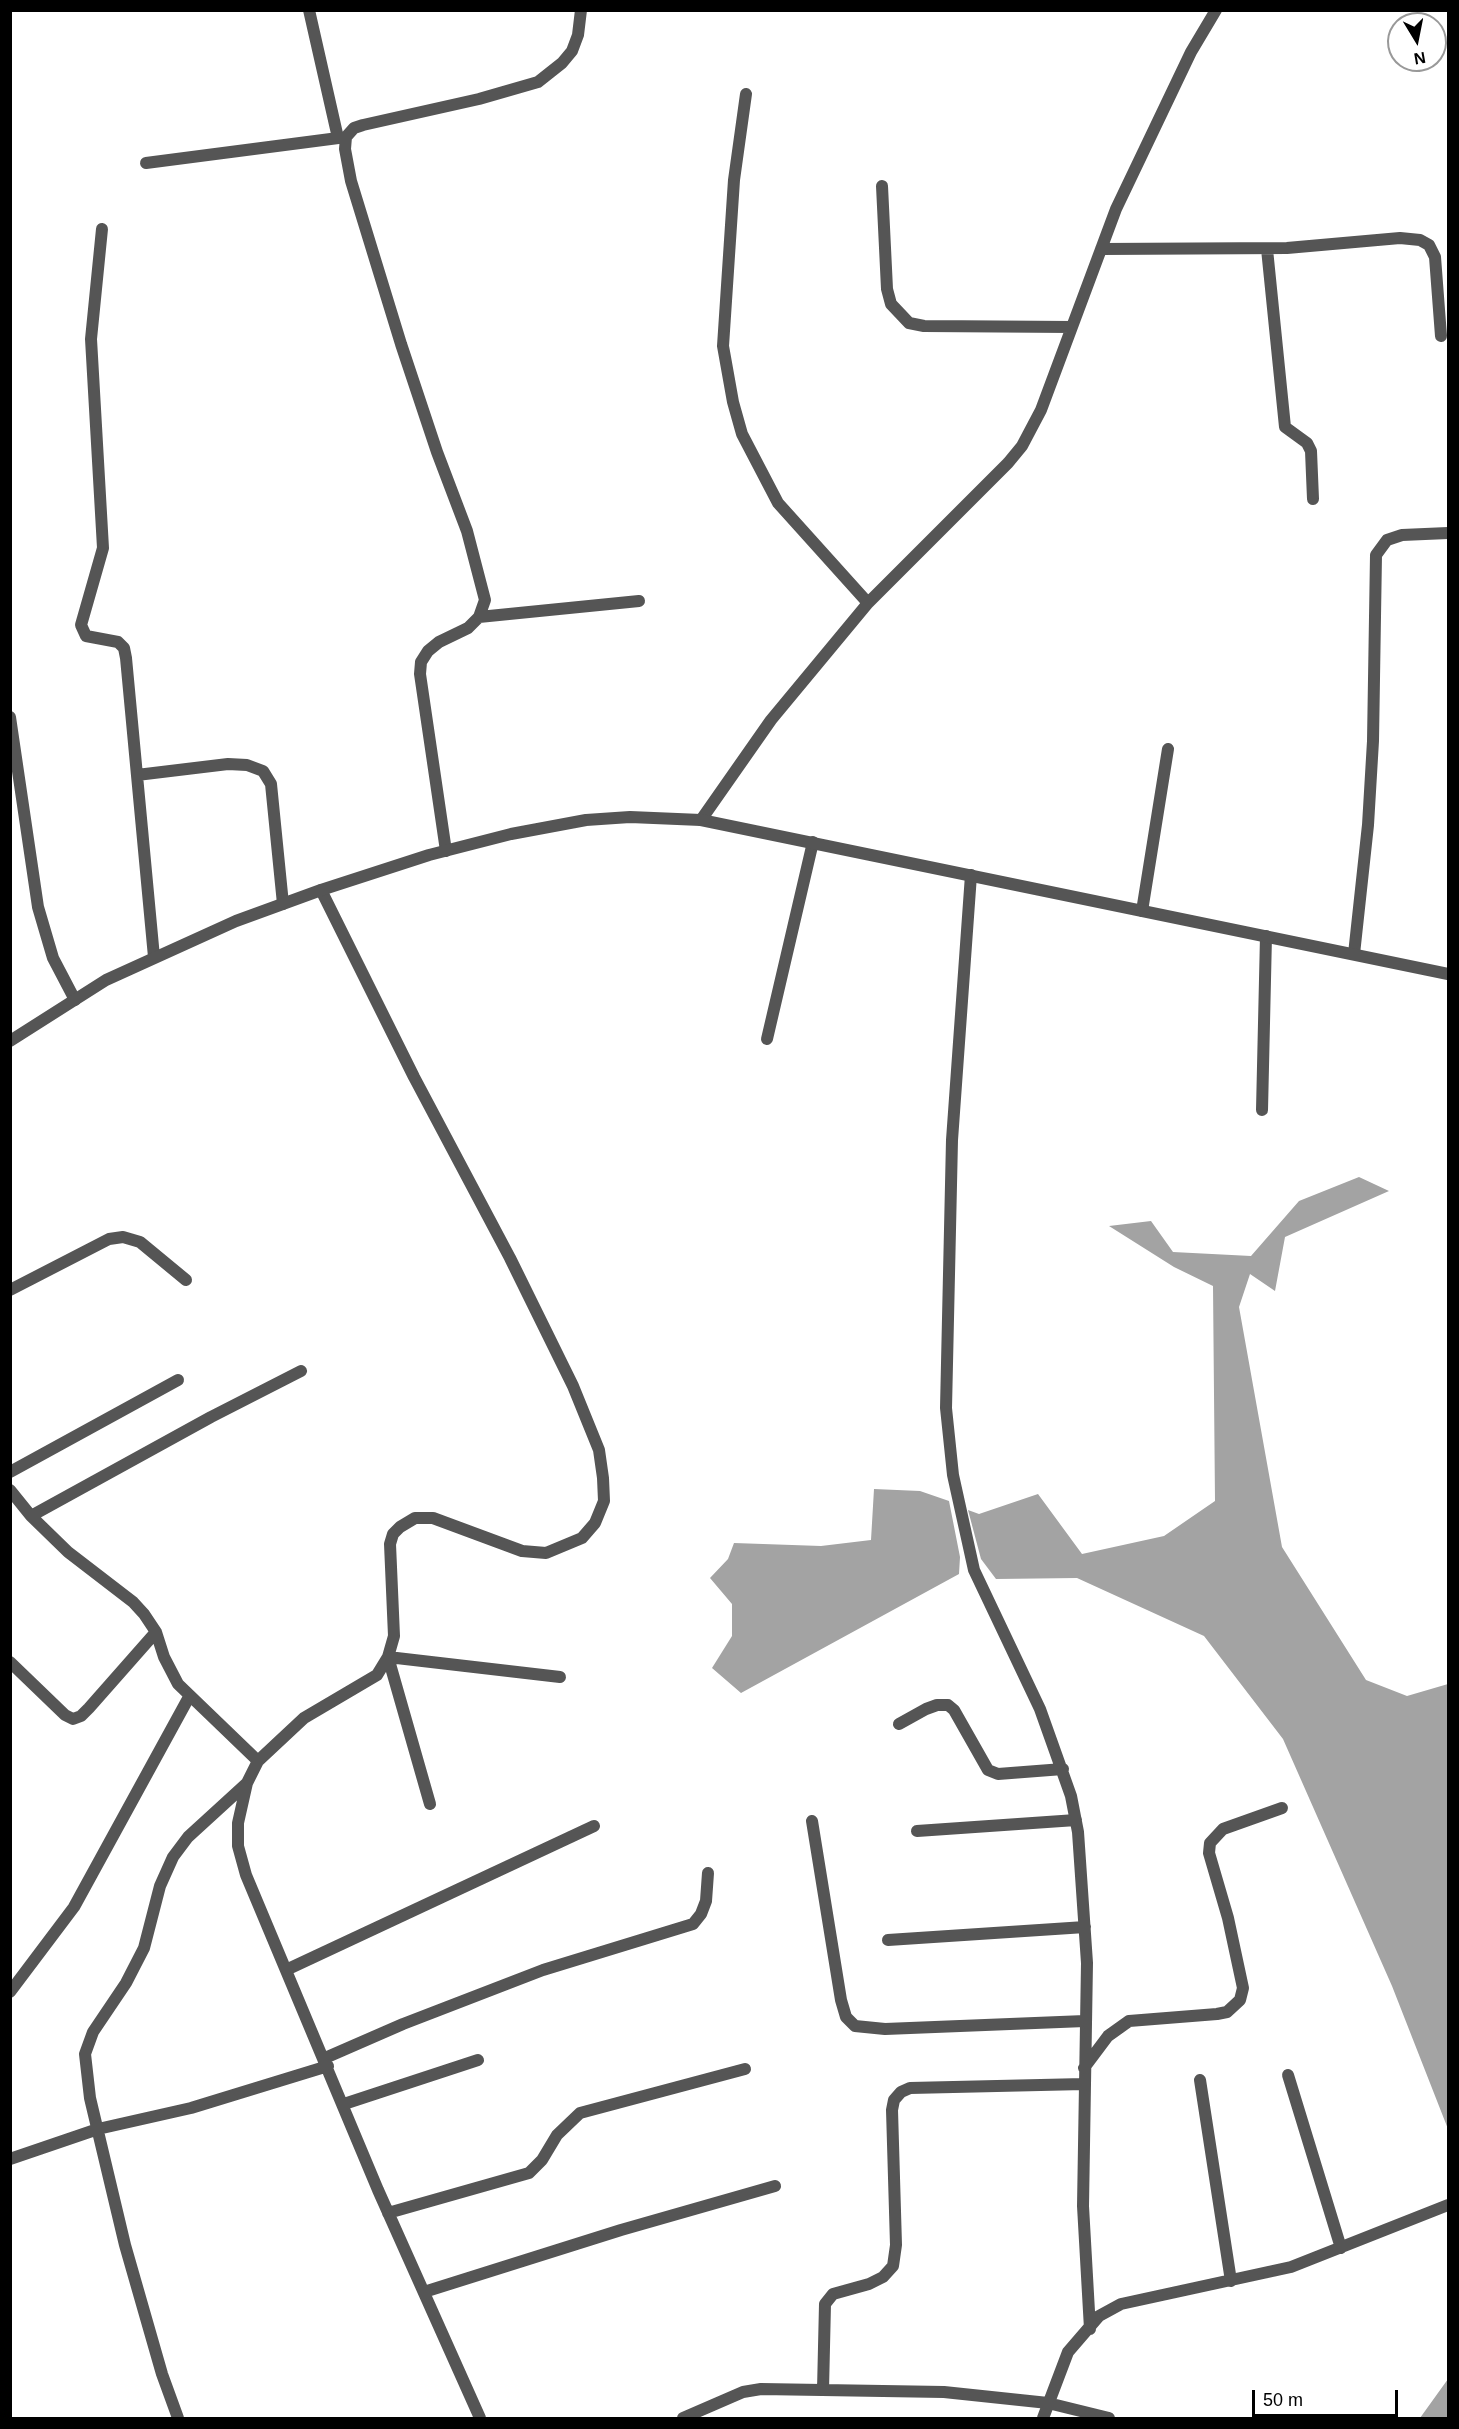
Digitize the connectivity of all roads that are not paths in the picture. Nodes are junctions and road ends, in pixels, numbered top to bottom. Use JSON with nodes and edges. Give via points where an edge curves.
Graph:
{"nodes":[{"id":1,"x":309,"y":10,"type":"edge"},
{"id":2,"x":581,"y":10,"type":"edge"},
{"id":3,"x":1216,"y":10,"type":"edge"},
{"id":4,"x":746,"y":94,"type":"dead end"},
{"id":5,"x":342,"y":138,"type":"junction"},
{"id":6,"x":146,"y":162,"type":"dead end"},
{"id":7,"x":882,"y":186,"type":"dead end"},
{"id":8,"x":102,"y":229,"type":"dead end"},
{"id":9,"x":1101,"y":249,"type":"junction"},
{"id":10,"x":1268,"y":249,"type":"junction"},
{"id":11,"x":1072,"y":327,"type":"junction"},
{"id":12,"x":1441,"y":336,"type":"dead end"},
{"id":13,"x":1313,"y":499,"type":"dead end"},
{"id":14,"x":1449,"y":533,"type":"edge"},
{"id":15,"x":639,"y":601,"type":"dead end"},
{"id":16,"x":867,"y":603,"type":"junction"},
{"id":17,"x":479,"y":617,"type":"junction"},
{"id":18,"x":10,"y":717,"type":"edge"},
{"id":19,"x":1168,"y":749,"type":"dead end"},
{"id":20,"x":137,"y":774,"type":"junction"},
{"id":21,"x":701,"y":820,"type":"junction"},
{"id":22,"x":813,"y":843,"type":"junction"},
{"id":23,"x":446,"y":851,"type":"junction"},
{"id":24,"x":971,"y":875,"type":"junction"},
{"id":25,"x":321,"y":890,"type":"junction"},
{"id":26,"x":283,"y":904,"type":"junction"},
{"id":27,"x":1142,"y":911,"type":"junction"},
{"id":28,"x":1266,"y":936,"type":"junction"},
{"id":29,"x":1353,"y":954,"type":"junction"},
{"id":30,"x":154,"y":957,"type":"junction"},
{"id":31,"x":1449,"y":974,"type":"edge"},
{"id":32,"x":75,"y":1000,"type":"junction"},
{"id":33,"x":766,"y":1039,"type":"dead end"},
{"id":34,"x":10,"y":1041,"type":"edge"},
{"id":35,"x":1262,"y":1110,"type":"dead end"},
{"id":36,"x":186,"y":1280,"type":"dead end"},
{"id":37,"x":10,"y":1290,"type":"edge"},
{"id":38,"x":301,"y":1371,"type":"dead end"},
{"id":39,"x":178,"y":1380,"type":"dead end"},
{"id":40,"x":10,"y":1472,"type":"edge"},
{"id":41,"x":10,"y":1490,"type":"edge"},
{"id":42,"x":31,"y":1516,"type":"junction"},
{"id":43,"x":156,"y":1632,"type":"junction"},
{"id":44,"x":388,"y":1657,"type":"junction"},
{"id":45,"x":10,"y":1662,"type":"edge"},
{"id":46,"x":560,"y":1677,"type":"dead end"},
{"id":47,"x":189,"y":1697,"type":"junction"},
{"id":48,"x":898,"y":1724,"type":"dead end"},
{"id":49,"x":258,"y":1761,"type":"junction"},
{"id":50,"x":1063,"y":1769,"type":"junction"},
{"id":51,"x":247,"y":1783,"type":"junction"},
{"id":52,"x":430,"y":1804,"type":"dead end"},
{"id":53,"x":1282,"y":1808,"type":"dead end"},
{"id":54,"x":1076,"y":1820,"type":"junction"},
{"id":55,"x":812,"y":1821,"type":"dead end"},
{"id":56,"x":594,"y":1826,"type":"dead end"},
{"id":57,"x":917,"y":1831,"type":"dead end"},
{"id":58,"x":708,"y":1873,"type":"dead end"},
{"id":59,"x":1085,"y":1927,"type":"junction"},
{"id":60,"x":888,"y":1940,"type":"dead end"},
{"id":61,"x":286,"y":1970,"type":"junction"},
{"id":62,"x":10,"y":1992,"type":"edge"},
{"id":63,"x":1085,"y":2021,"type":"junction"},
{"id":64,"x":478,"y":2060,"type":"dead end"},
{"id":65,"x":326,"y":2062,"type":"junction"},
{"id":66,"x":1084,"y":2068,"type":"junction"},
{"id":67,"x":746,"y":2069,"type":"dead end"},
{"id":68,"x":1288,"y":2075,"type":"dead end"},
{"id":69,"x":1200,"y":2080,"type":"dead end"},
{"id":70,"x":1084,"y":2084,"type":"junction"},
{"id":71,"x":344,"y":2104,"type":"junction"},
{"id":72,"x":98,"y":2129,"type":"junction"},
{"id":73,"x":10,"y":2159,"type":"edge"},
{"id":74,"x":775,"y":2186,"type":"dead end"},
{"id":75,"x":1449,"y":2205,"type":"edge"},
{"id":76,"x":388,"y":2213,"type":"junction"},
{"id":77,"x":1341,"y":2248,"type":"junction"},
{"id":78,"x":1231,"y":2281,"type":"junction"},
{"id":79,"x":424,"y":2292,"type":"junction"},
{"id":80,"x":1090,"y":2328,"type":"junction"},
{"id":81,"x":823,"y":2390,"type":"junction"},
{"id":82,"x":1048,"y":2403,"type":"junction"},
{"id":83,"x":178,"y":2418,"type":"edge"},
{"id":84,"x":480,"y":2418,"type":"edge"},
{"id":85,"x":683,"y":2418,"type":"edge"},
{"id":86,"x":1043,"y":2418,"type":"edge"},
{"id":87,"x":1109,"y":2418,"type":"edge"}],
"edges":[{"from":1,"to":5,"type":"street"},
{"from":2,"to":5,"type":"street","via":[[572,51],[538,82],[363,125]]},
{"from":3,"to":9,"type":"street","via":[[1191,51]]},
{"from":4,"to":16,"type":"street","via":[[734,180],[723,346],[733,402],[742,434],[778,502]]},
{"from":5,"to":6,"type":"street"},
{"from":5,"to":17,"type":"street","via":[[351,181],[401,344],[482,579],[485,600]]},
{"from":7,"to":11,"type":"street","via":[[887,289],[891,304],[909,323]]},
{"from":8,"to":20,"type":"street","via":[[91,339],[103,548],[81,625],[86,636],[110,639],[124,648]]},
{"from":9,"to":10,"type":"street"},
{"from":9,"to":11,"type":"street"},
{"from":10,"to":12,"type":"street","via":[[1400,238],[1420,240],[1429,245],[1435,257]]},
{"from":10,"to":13,"type":"street","via":[[1285,427],[1311,450]]},
{"from":11,"to":16,"type":"street","via":[[1041,410],[1022,446]]},
{"from":14,"to":29,"type":"street","via":[[1402,535],[1387,540],[1376,555],[1373,741]]},
{"from":15,"to":17,"type":"street"},
{"from":16,"to":21,"type":"street","via":[[771,720]]},
{"from":17,"to":23,"type":"street","via":[[468,628],[428,651],[421,662]]},
{"from":18,"to":32,"type":"street","via":[[38,907],[53,958]]},
{"from":19,"to":27,"type":"street"},
{"from":20,"to":26,"type":"street","via":[[228,764],[263,771],[271,784]]},
{"from":20,"to":30,"type":"street"},
{"from":21,"to":22,"type":"street"},
{"from":21,"to":23,"type":"street","via":[[586,820]]},
{"from":22,"to":24,"type":"street"},
{"from":22,"to":33,"type":"street"},
{"from":23,"to":25,"type":"street"},
{"from":24,"to":27,"type":"street"},
{"from":24,"to":50,"type":"street","via":[[952,1140],[945,1365],[949,1441],[974,1570],[1040,1709]]},
{"from":25,"to":26,"type":"street"},
{"from":25,"to":44,"type":"street","via":[[573,1386],[599,1450],[603,1478],[604,1501],[596,1523],[582,1538],[546,1553],[522,1551],[433,1518],[415,1518],[400,1527],[390,1544],[394,1636]]},
{"from":26,"to":30,"type":"street"},
{"from":27,"to":28,"type":"street"},
{"from":28,"to":29,"type":"street"},
{"from":28,"to":35,"type":"street"},
{"from":29,"to":31,"type":"street"},
{"from":30,"to":32,"type":"street"},
{"from":32,"to":34,"type":"street"},
{"from":36,"to":37,"type":"street","via":[[140,1242],[123,1237],[102,1242]]},
{"from":38,"to":42,"type":"street"},
{"from":39,"to":40,"type":"street"},
{"from":41,"to":42,"type":"street"},
{"from":42,"to":43,"type":"street","via":[[68,1552],[133,1602]]},
{"from":43,"to":45,"type":"street","via":[[89,1708],[73,1719]]},
{"from":43,"to":47,"type":"street","via":[[170,1671]]},
{"from":44,"to":46,"type":"street"},
{"from":44,"to":49,"type":"street","via":[[377,1675],[304,1718]]},
{"from":44,"to":52,"type":"street"},
{"from":47,"to":49,"type":"street"},
{"from":47,"to":62,"type":"street","via":[[74,1907]]},
{"from":48,"to":50,"type":"street","via":[[926,1709],[948,1705],[988,1770],[998,1774]]},
{"from":49,"to":51,"type":"street"},
{"from":50,"to":54,"type":"street"},
{"from":51,"to":61,"type":"street","via":[[238,1823],[238,1846],[246,1875]]},
{"from":51,"to":72,"type":"street","via":[[173,1857],[160,1886],[144,1948],[87,2045],[87,2074]]},
{"from":53,"to":66,"type":"street","via":[[1223,1829],[1210,1843],[1209,1853],[1243,1988],[1240,2001],[1227,2012],[1216,2014],[1129,2021],[1108,2036]]},
{"from":54,"to":57,"type":"street"},
{"from":54,"to":59,"type":"street"},
{"from":55,"to":63,"type":"street","via":[[841,2000],[846,2017],[855,2026]]},
{"from":56,"to":61,"type":"street"},
{"from":58,"to":65,"type":"street","via":[[706,1901],[693,1924],[532,1974],[402,2024]]},
{"from":59,"to":60,"type":"street"},
{"from":59,"to":63,"type":"street"},
{"from":61,"to":65,"type":"street"},
{"from":63,"to":66,"type":"street"},
{"from":64,"to":71,"type":"street"},
{"from":65,"to":71,"type":"street"},
{"from":65,"to":72,"type":"street","via":[[191,2108]]},
{"from":66,"to":70,"type":"street"},
{"from":67,"to":76,"type":"street","via":[[580,2113],[557,2135],[529,2173]]},
{"from":68,"to":77,"type":"street"},
{"from":69,"to":78,"type":"street"},
{"from":70,"to":80,"type":"street","via":[[1083,2240]]},
{"from":70,"to":81,"type":"street","via":[[910,2088],[894,2100],[893,2266],[869,2284],[832,2294],[825,2304]]},
{"from":71,"to":76,"type":"street"},
{"from":72,"to":73,"type":"street"},
{"from":72,"to":83,"type":"street","via":[[124,2245]]},
{"from":74,"to":79,"type":"street"},
{"from":75,"to":77,"type":"street"},
{"from":76,"to":79,"type":"street"},
{"from":77,"to":78,"type":"street","via":[[1291,2267]]},
{"from":78,"to":80,"type":"street","via":[[1120,2304],[1099,2316]]},
{"from":79,"to":84,"type":"street"},
{"from":80,"to":82,"type":"street","via":[[1068,2352]]},
{"from":81,"to":82,"type":"street","via":[[944,2392]]},
{"from":81,"to":85,"type":"street","via":[[743,2392]]},
{"from":82,"to":86,"type":"street"},
{"from":82,"to":87,"type":"street"}]}
